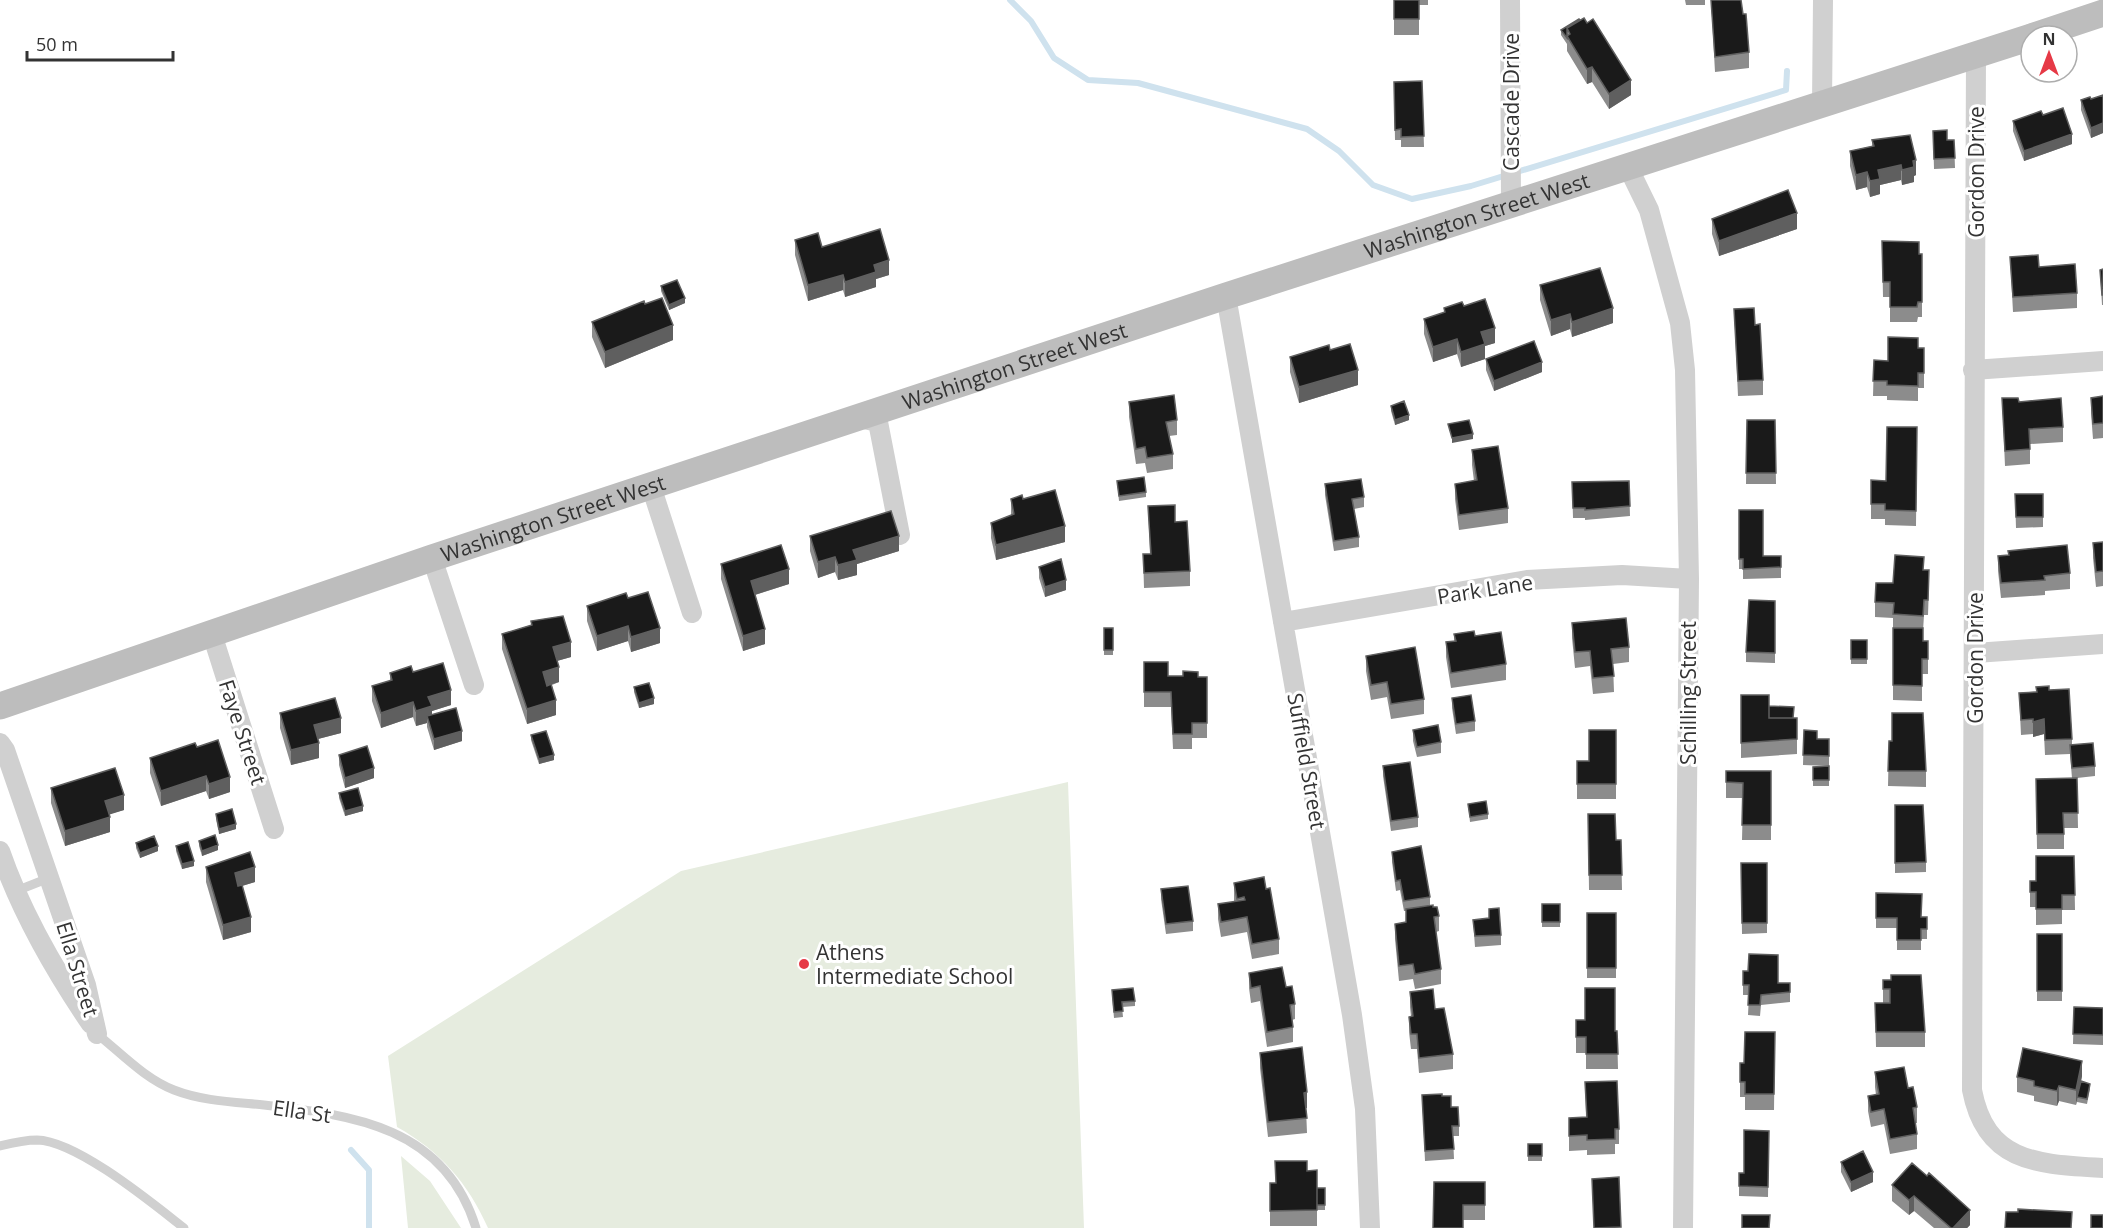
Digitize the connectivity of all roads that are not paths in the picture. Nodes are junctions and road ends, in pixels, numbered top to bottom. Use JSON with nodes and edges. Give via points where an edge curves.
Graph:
{"nodes":[{"id":1,"x":1510,"y":0,"type":"edge"},
{"id":2,"x":1823,"y":0,"type":"edge"},
{"id":3,"x":2103,"y":13,"type":"edge"},
{"id":4,"x":2069,"y":24,"type":"edge"},
{"id":5,"x":2019,"y":40,"type":"edge"},
{"id":6,"x":1976,"y":55,"type":"junction"},
{"id":7,"x":1822,"y":104,"type":"junction"},
{"id":8,"x":1628,"y":167,"type":"junction"},
{"id":9,"x":1511,"y":204,"type":"junction"},
{"id":10,"x":1226,"y":296,"type":"junction"},
{"id":11,"x":2103,"y":361,"type":"edge"},
{"id":12,"x":1973,"y":370,"type":"junction"},
{"id":13,"x":859,"y":418,"type":"junction"},
{"id":14,"x":651,"y":486,"type":"junction"},
{"id":15,"x":900,"y":535,"type":"edge"},
{"id":16,"x":432,"y":558,"type":"junction"},
{"id":17,"x":1689,"y":579,"type":"junction"},
{"id":18,"x":692,"y":613,"type":"dead end"},
{"id":19,"x":1283,"y":622,"type":"junction"},
{"id":20,"x":212,"y":634,"type":"junction"},
{"id":21,"x":2103,"y":644,"type":"edge"},
{"id":22,"x":1975,"y":653,"type":"junction"},
{"id":23,"x":474,"y":685,"type":"dead end"},
{"id":24,"x":0,"y":706,"type":"edge"},
{"id":25,"x":0,"y":743,"type":"edge"},
{"id":26,"x":274,"y":829,"type":"dead end"},
{"id":27,"x":0,"y":851,"type":"edge"},
{"id":28,"x":49,"y":878,"type":"junction"},
{"id":29,"x":16,"y":891,"type":"junction"},
{"id":30,"x":97,"y":1034,"type":"junction"},
{"id":31,"x":0,"y":1146,"type":"edge"},
{"id":32,"x":2103,"y":1168,"type":"edge"},
{"id":33,"x":183,"y":1228,"type":"edge"},
{"id":34,"x":476,"y":1228,"type":"edge"},
{"id":35,"x":1370,"y":1228,"type":"edge"},
{"id":36,"x":1683,"y":1228,"type":"edge"}],
"edges":[{"from":1,"to":9,"type":"street","name":"Cascade Drive"},
{"from":2,"to":7,"type":"street"},
{"from":3,"to":4,"type":"street","name":"Washington Street West"},
{"from":5,"to":6,"type":"street","name":"Washington Street West"},
{"from":6,"to":7,"type":"street","name":"Washington Street West"},
{"from":6,"to":12,"type":"street","name":"Gordon Drive"},
{"from":7,"to":8,"type":"street","name":"Washington Street West"},
{"from":8,"to":9,"type":"street","name":"Washington Street West"},
{"from":8,"to":17,"type":"street","name":"Schilling Street","via":[[1648,210],[1680,322],[1685,370]]},
{"from":9,"to":10,"type":"street","name":"Washington Street West"},
{"from":10,"to":13,"type":"street","name":"Washington Street West"},
{"from":10,"to":19,"type":"street","name":"Suffield Street"},
{"from":11,"to":12,"type":"street"},
{"from":12,"to":22,"type":"street","name":"Gordon Drive"},
{"from":13,"to":14,"type":"street","name":"Washington Street West"},
{"from":13,"to":15,"type":"street","via":[[878,422]]},
{"from":14,"to":16,"type":"street","name":"Washington Street West"},
{"from":14,"to":18,"type":"street"},
{"from":16,"to":20,"type":"street","name":"Washington Street West"},
{"from":16,"to":23,"type":"street"},
{"from":17,"to":19,"type":"street","name":"Park Lane","via":[[1622,575],[1527,580]]},
{"from":17,"to":36,"type":"street","name":"Schilling Street"},
{"from":19,"to":35,"type":"street","name":"Suffield Street","via":[[1352,1015],[1365,1109]]},
{"from":20,"to":24,"type":"street","name":"Washington Street West"},
{"from":20,"to":26,"type":"street","name":"Faye Street"},
{"from":21,"to":22,"type":"street"},
{"from":22,"to":32,"type":"street","name":"Gordon Drive","via":[[1972,1090],[1977,1115],[1989,1136],[2007,1150],[2050,1165]]},
{"from":25,"to":28,"type":"street","name":"Ella Street"},
{"from":27,"to":29,"type":"street","name":"Ella Street"},
{"from":28,"to":29,"type":"lane"},
{"from":28,"to":30,"type":"street","name":"Ella Street","via":[[86,986]]},
{"from":29,"to":30,"type":"street","name":"Ella Street","via":[[72,996]]},
{"from":30,"to":34,"type":"lane","name":"Ella St","via":[[154,1080],[175,1091],[220,1101],[364,1120],[409,1139],[440,1166],[460,1191]]},
{"from":31,"to":33,"type":"lane","via":[[38,1140],[56,1144],[129,1183]]}]}
